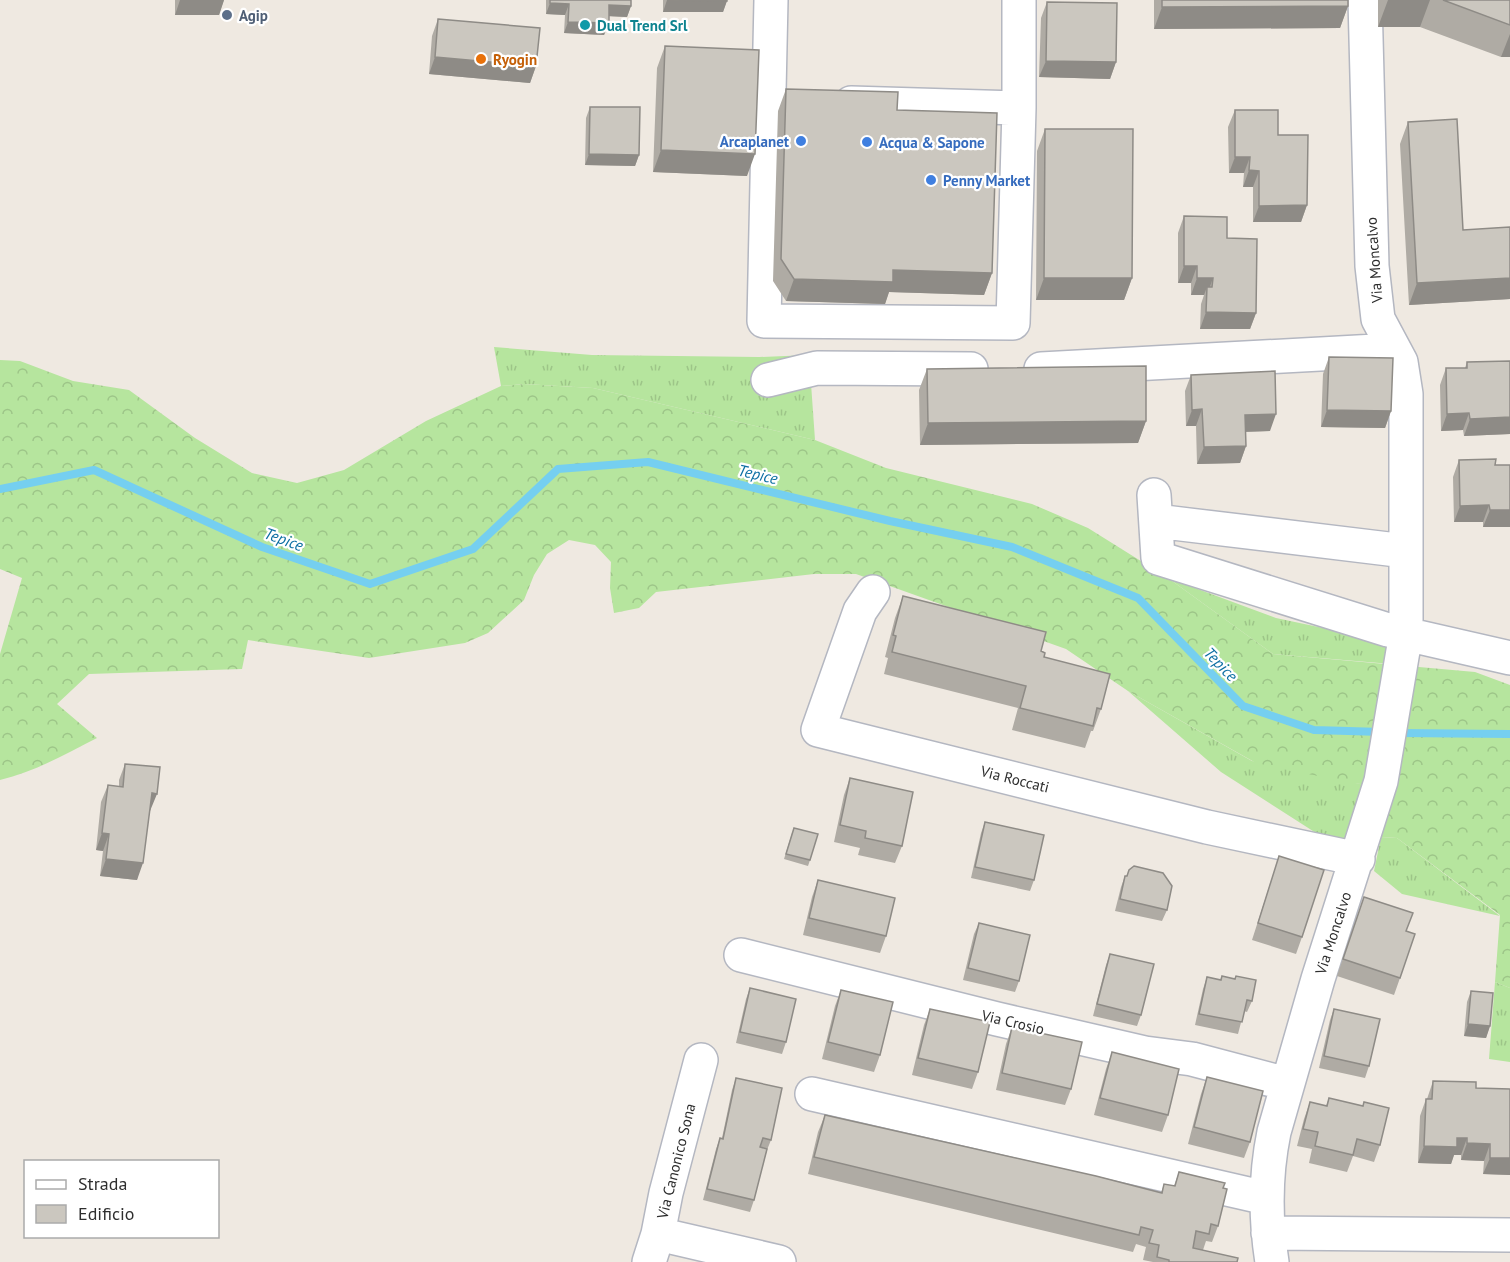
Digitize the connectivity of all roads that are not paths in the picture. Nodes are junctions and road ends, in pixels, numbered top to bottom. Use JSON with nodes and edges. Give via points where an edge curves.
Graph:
{"nodes":[{"id":1,"x":771,"y":0,"type":"edge"},
{"id":2,"x":1019,"y":0,"type":"edge"},
{"id":3,"x":1365,"y":0,"type":"edge"},
{"id":4,"x":768,"y":100,"type":"junction"},
{"id":5,"x":1019,"y":108,"type":"junction"},
{"id":6,"x":1394,"y":350,"type":"junction"},
{"id":7,"x":768,"y":380,"type":"dead end"},
{"id":8,"x":1405,"y":551,"type":"junction"},
{"id":9,"x":873,"y":592,"type":"dead end"},
{"id":10,"x":1405,"y":641,"type":"junction"},
{"id":11,"x":1510,"y":658,"type":"edge"},
{"id":12,"x":1358,"y":859,"type":"junction"},
{"id":13,"x":741,"y":955,"type":"dead end"},
{"id":14,"x":701,"y":1060,"type":"dead end"},
{"id":15,"x":1287,"y":1084,"type":"junction"},
{"id":16,"x":812,"y":1094,"type":"dead end"},
{"id":17,"x":1266,"y":1198,"type":"junction"},
{"id":18,"x":1510,"y":1235,"type":"edge"},
{"id":19,"x":653,"y":1248,"type":"edge"},
{"id":20,"x":1270,"y":1248,"type":"edge"},
{"id":21,"x":779,"y":1262,"type":"edge"}],
"edges":[{"from":1,"to":4,"type":"street"},
{"from":2,"to":5,"type":"street"},
{"from":3,"to":6,"type":"street","name":"Via Moncalvo","via":[[1372,266],[1378,319]]},
{"from":4,"to":5,"type":"street"},
{"from":4,"to":5,"type":"street","via":[[764,321],[1013,323]]},
{"from":6,"to":7,"type":"street","via":[[1003,369],[817,368]]},
{"from":6,"to":8,"type":"street","name":"Via Moncalvo","via":[[1401,363],[1406,394]]},
{"from":8,"to":10,"type":"street","name":"Via Moncalvo"},
{"from":8,"to":10,"type":"street","via":[[1155,508],[1158,558],[1388,630]]},
{"from":9,"to":12,"type":"street","name":"Via Roccati","via":[[860,611],[818,730],[1207,827]]},
{"from":10,"to":11,"type":"street"},
{"from":10,"to":12,"type":"street","name":"Via Moncalvo","via":[[1381,781]]},
{"from":12,"to":15,"type":"street","name":"Via Moncalvo"},
{"from":13,"to":15,"type":"street","name":"Via Crosio","via":[[997,1019],[1145,1053],[1192,1059]]},
{"from":14,"to":19,"type":"street","name":"Via Canonico Sona"},
{"from":15,"to":17,"type":"street","name":"Via Moncalvo","via":[[1269,1157]]},
{"from":16,"to":17,"type":"street"},
{"from":17,"to":20,"type":"street","name":"Via Moncalvo"},
{"from":18,"to":20,"type":"street","name":"Via Moncalvo"},
{"from":19,"to":21,"type":"street"}]}
